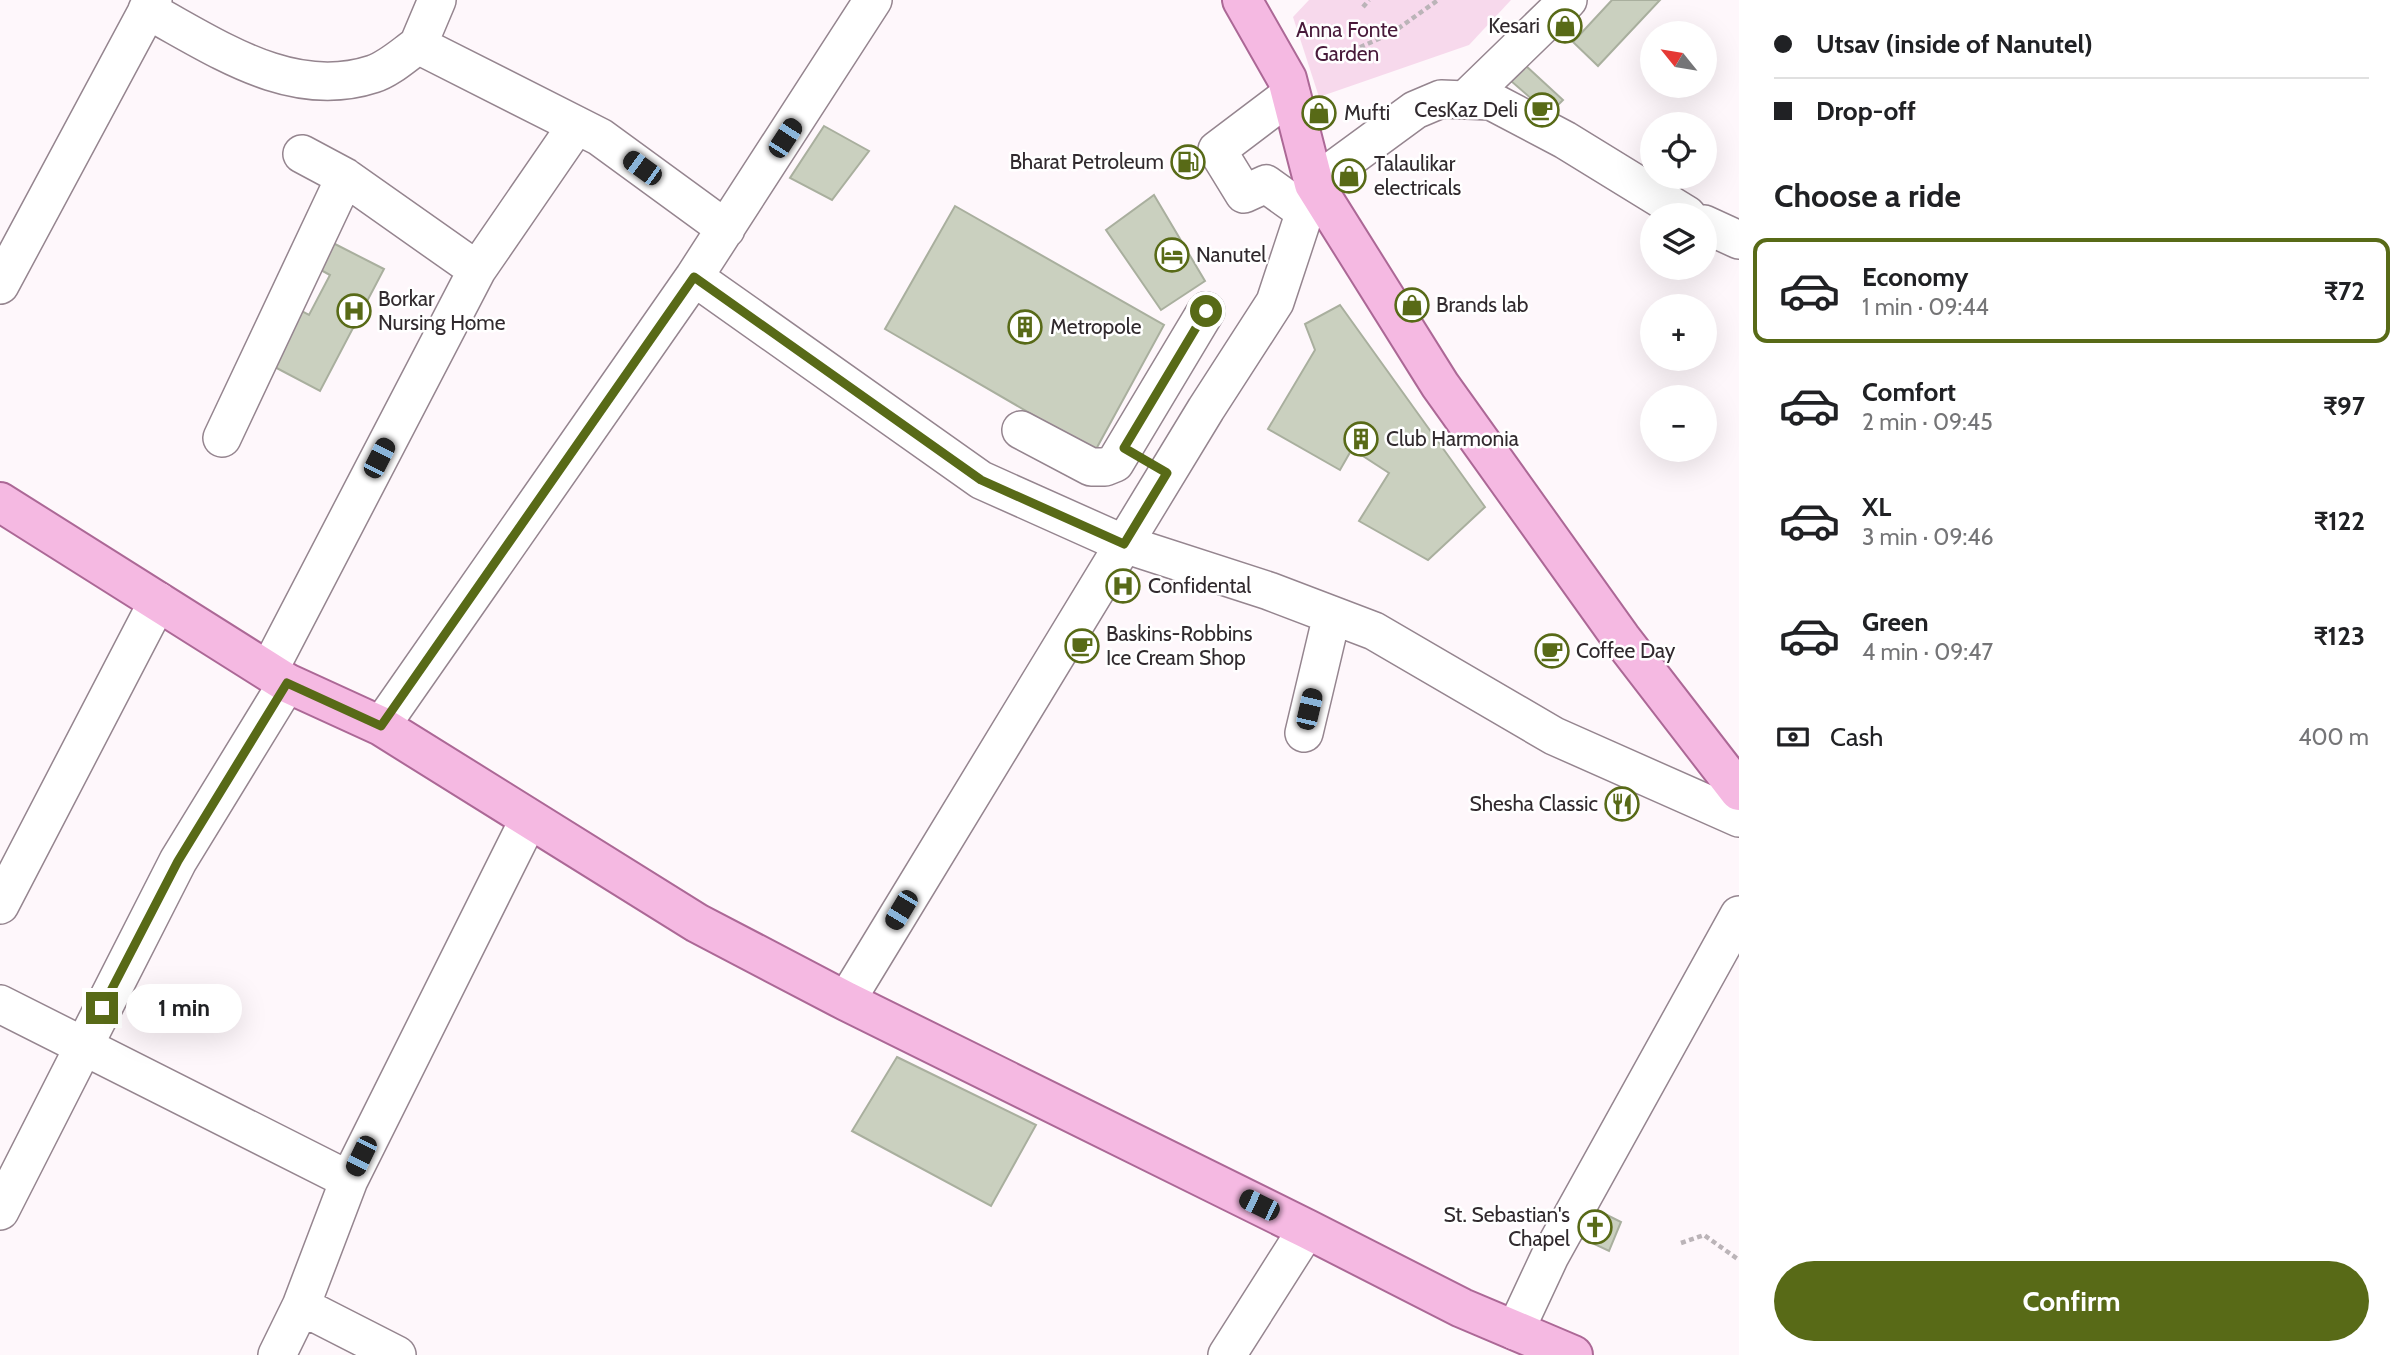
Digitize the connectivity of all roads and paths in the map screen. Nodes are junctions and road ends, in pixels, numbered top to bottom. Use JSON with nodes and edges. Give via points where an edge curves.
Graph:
{"nodes":[{"id":1,"x":437,"y":0,"type":"edge"},
{"id":2,"x":873,"y":0,"type":"edge"},
{"id":3,"x":1369,"y":0,"type":"edge"},
{"id":4,"x":1438,"y":0,"type":"edge"},
{"id":5,"x":1568,"y":0,"type":"edge"},
{"id":6,"x":1250,"y":3,"type":"edge"},
{"id":7,"x":150,"y":5,"type":"edge"},
{"id":8,"x":1363,"y":7,"type":"dead end"},
{"id":9,"x":418,"y":45,"type":"junction"},
{"id":10,"x":1329,"y":61,"type":"dead end"},
{"id":11,"x":1291,"y":94,"type":"junction"},
{"id":12,"x":1465,"y":100,"type":"junction"},
{"id":13,"x":576,"y":126,"type":"junction"},
{"id":14,"x":302,"y":154,"type":"dead end"},
{"id":15,"x":345,"y":177,"type":"junction"},
{"id":16,"x":1309,"y":198,"type":"junction"},
{"id":17,"x":1668,"y":203,"type":"edge"},
{"id":18,"x":726,"y":229,"type":"junction"},
{"id":19,"x":1717,"y":230,"type":"edge"},
{"id":20,"x":1739,"y":240,"type":"edge"},
{"id":21,"x":477,"y":270,"type":"junction"},
{"id":22,"x":694,"y":277,"type":"junction"},
{"id":23,"x":0,"y":285,"type":"edge"},
{"id":24,"x":1236,"y":363,"type":"junction"},
{"id":25,"x":1150,"y":404,"type":"junction"},
{"id":26,"x":1194,"y":429,"type":"junction"},
{"id":27,"x":1021,"y":430,"type":"dead end"},
{"id":28,"x":222,"y":438,"type":"dead end"},
{"id":29,"x":1124,"y":448,"type":"junction"},
{"id":30,"x":1167,"y":473,"type":"junction"},
{"id":31,"x":0,"y":502,"type":"edge"},
{"id":32,"x":1124,"y":544,"type":"junction"},
{"id":33,"x":158,"y":601,"type":"junction"},
{"id":34,"x":1332,"y":615,"type":"junction"},
{"id":35,"x":278,"y":676,"type":"junction"},
{"id":36,"x":381,"y":726,"type":"junction"},
{"id":37,"x":1304,"y":733,"type":"dead end"},
{"id":38,"x":1739,"y":791,"type":"edge"},
{"id":39,"x":1739,"y":818,"type":"edge"},
{"id":40,"x":529,"y":819,"type":"junction"},
{"id":41,"x":0,"y":905,"type":"edge"},
{"id":42,"x":1739,"y":915,"type":"edge"},
{"id":43,"x":846,"y":1001,"type":"junction"},
{"id":44,"x":0,"y":1004,"type":"edge"},
{"id":45,"x":83,"y":1047,"type":"junction"},
{"id":46,"x":349,"y":1180,"type":"junction"},
{"id":47,"x":0,"y":1211,"type":"edge"},
{"id":48,"x":1307,"y":1229,"type":"junction"},
{"id":49,"x":1681,"y":1243,"type":"dead end"},
{"id":50,"x":1739,"y":1260,"type":"edge"},
{"id":51,"x":301,"y":1306,"type":"junction"},
{"id":52,"x":1515,"y":1331,"type":"junction"},
{"id":53,"x":277,"y":1355,"type":"edge"},
{"id":54,"x":397,"y":1355,"type":"edge"},
{"id":55,"x":1227,"y":1355,"type":"edge"},
{"id":56,"x":1573,"y":1355,"type":"edge"}],
"edges":[{"from":1,"to":9,"type":"street"},
{"from":2,"to":18,"type":"street"},
{"from":3,"to":8,"type":"path"},
{"from":4,"to":10,"type":"path","via":[[1392,33]]},
{"from":5,"to":12,"type":"street"},
{"from":6,"to":11,"type":"main road"},
{"from":7,"to":9,"type":"street","via":[[248,64],[280,76],[347,80],[375,74]]},
{"from":7,"to":23,"type":"street"},
{"from":9,"to":13,"type":"street"},
{"from":11,"to":16,"type":"main road"},
{"from":11,"to":16,"type":"street","via":[[1217,150],[1244,194],[1266,184]]},
{"from":12,"to":16,"type":"street","via":[[1441,99],[1415,110]]},
{"from":12,"to":17,"type":"street","via":[[1491,101]]},
{"from":13,"to":18,"type":"street","via":[[600,137]]},
{"from":13,"to":21,"type":"street"},
{"from":14,"to":15,"type":"street"},
{"from":15,"to":21,"type":"street"},
{"from":15,"to":28,"type":"street"},
{"from":16,"to":24,"type":"street","via":[[1275,302]]},
{"from":16,"to":38,"type":"main road","via":[[1621,638]]},
{"from":18,"to":22,"type":"street"},
{"from":19,"to":20,"type":"street"},
{"from":21,"to":35,"type":"street"},
{"from":22,"to":32,"type":"street","via":[[981,480]]},
{"from":22,"to":36,"type":"street"},
{"from":24,"to":25,"type":"street","via":[[1198,325]]},
{"from":24,"to":26,"type":"street"},
{"from":25,"to":26,"type":"street"},
{"from":25,"to":29,"type":"street"},
{"from":26,"to":30,"type":"street"},
{"from":27,"to":29,"type":"street","via":[[1091,467],[1115,463]]},
{"from":29,"to":30,"type":"street"},
{"from":30,"to":32,"type":"street"},
{"from":31,"to":33,"type":"main road"},
{"from":32,"to":34,"type":"street"},
{"from":32,"to":43,"type":"street"},
{"from":33,"to":35,"type":"main road"},
{"from":33,"to":41,"type":"street"},
{"from":34,"to":37,"type":"street"},
{"from":34,"to":39,"type":"street","via":[[1374,631],[1554,736]]},
{"from":35,"to":36,"type":"main road"},
{"from":35,"to":45,"type":"street"},
{"from":36,"to":40,"type":"main road"},
{"from":40,"to":43,"type":"main road","via":[[697,923]]},
{"from":40,"to":46,"type":"street"},
{"from":42,"to":52,"type":"street","via":[[1550,1256]]},
{"from":43,"to":48,"type":"main road"},
{"from":44,"to":45,"type":"street"},
{"from":45,"to":46,"type":"street"},
{"from":45,"to":47,"type":"street"},
{"from":46,"to":51,"type":"street"},
{"from":48,"to":52,"type":"main road"},
{"from":48,"to":55,"type":"street"},
{"from":49,"to":50,"type":"path","via":[[1704,1235]]},
{"from":51,"to":53,"type":"street"},
{"from":51,"to":54,"type":"street"},
{"from":52,"to":56,"type":"main road"}]}
